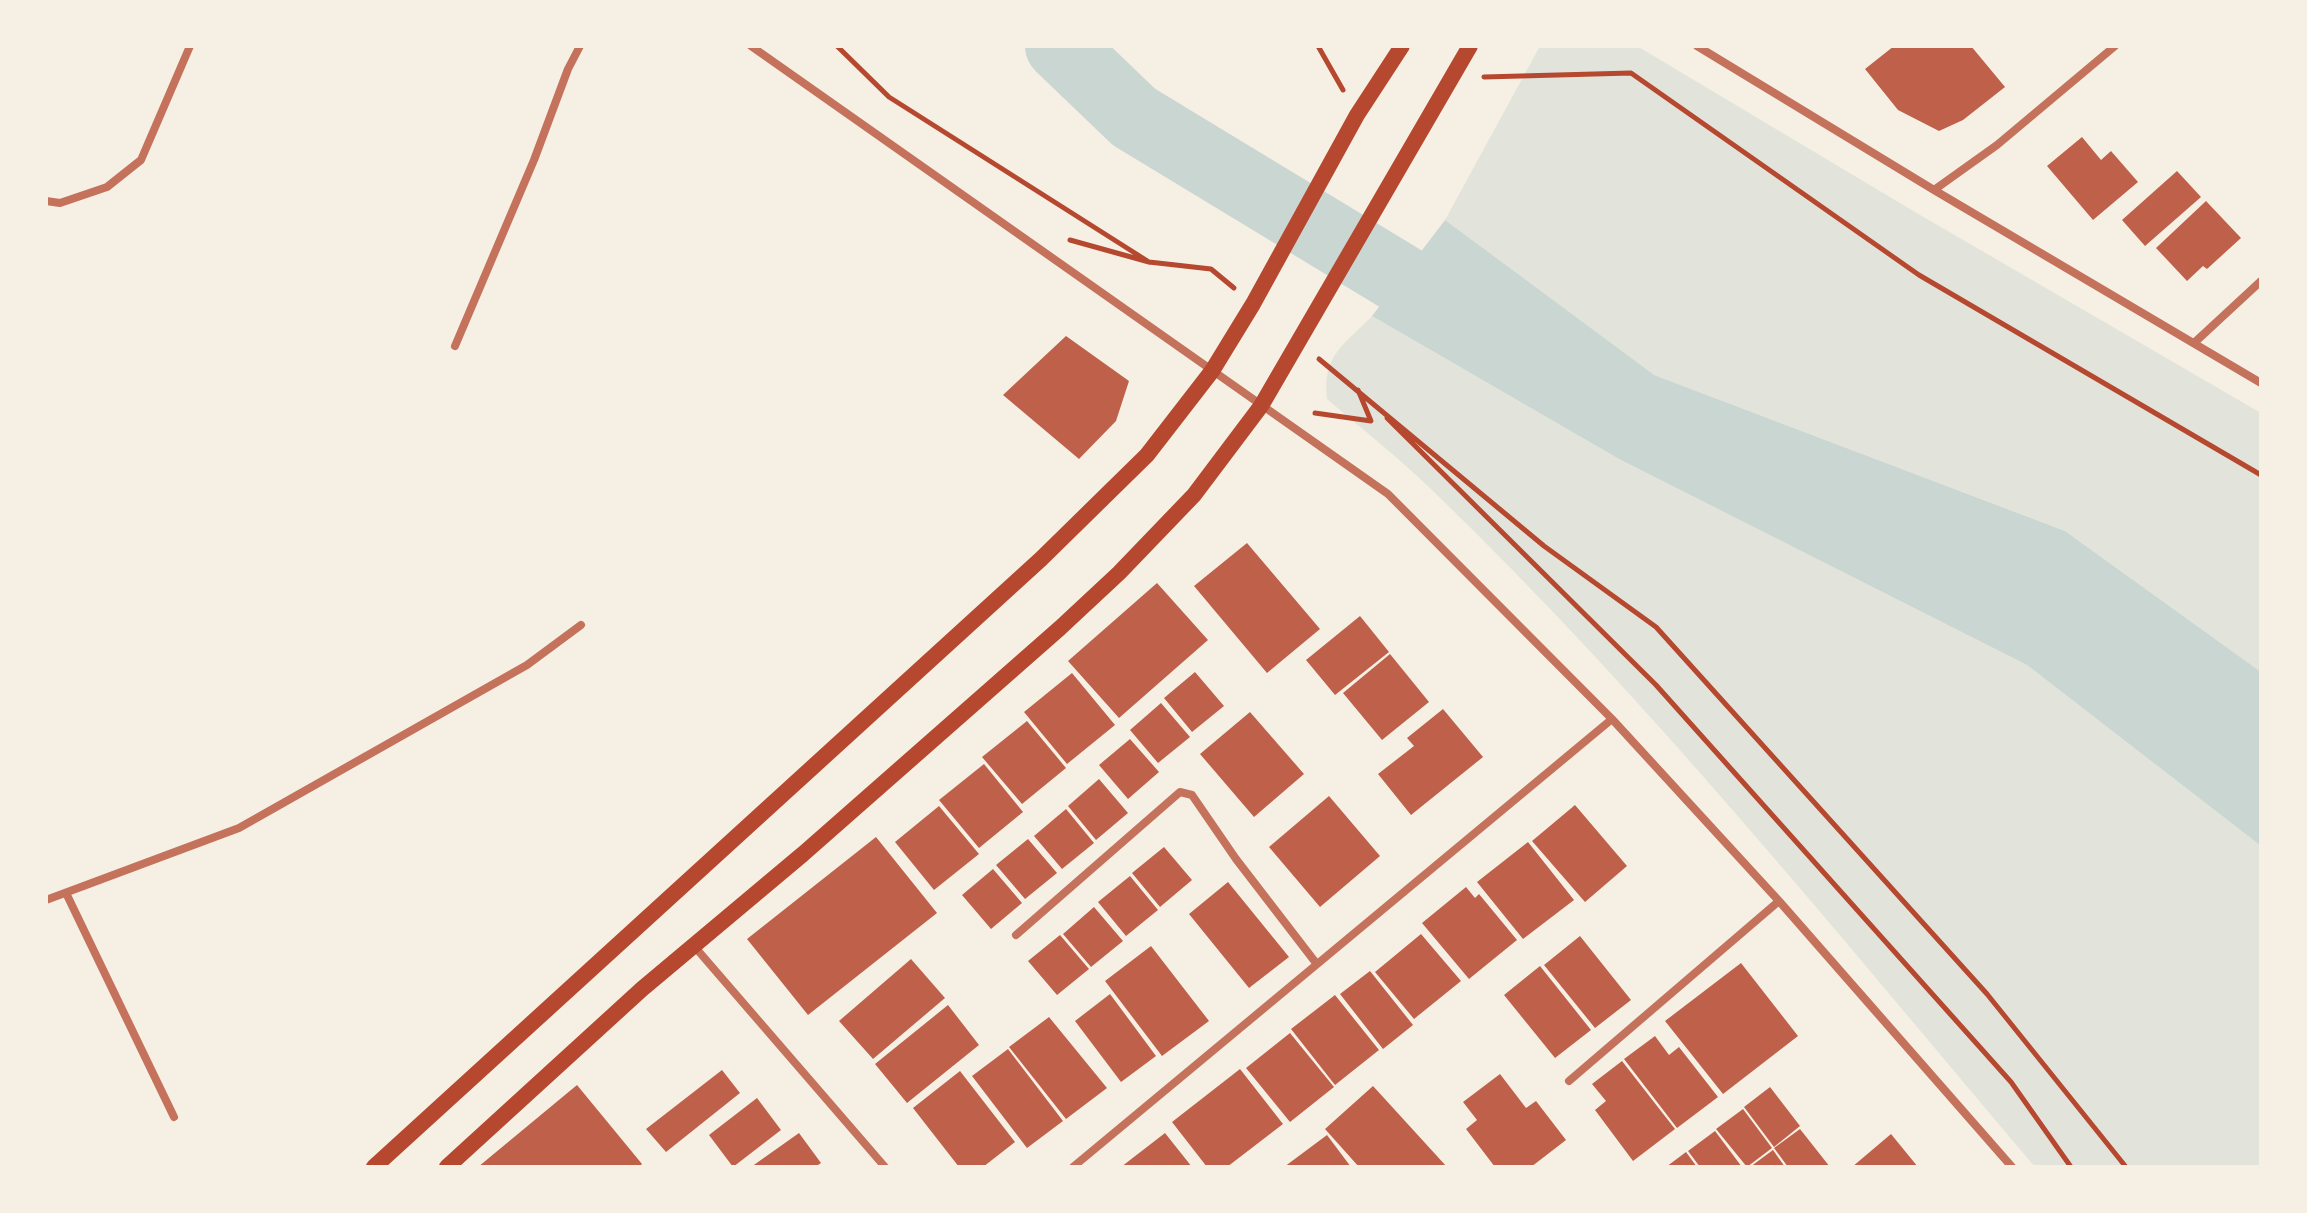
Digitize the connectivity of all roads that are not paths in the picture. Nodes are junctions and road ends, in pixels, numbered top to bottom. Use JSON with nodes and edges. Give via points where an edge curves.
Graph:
{"nodes":[{"id":1,"x":190,"y":46,"type":"edge"},
{"id":2,"x":580,"y":46,"type":"edge"},
{"id":3,"x":751,"y":46,"type":"edge"},
{"id":4,"x":1402,"y":46,"type":"edge"},
{"id":5,"x":1470,"y":46,"type":"edge"},
{"id":6,"x":1697,"y":46,"type":"edge"},
{"id":7,"x":2115,"y":46,"type":"edge"},
{"id":8,"x":1934,"y":190,"type":"junction"},
{"id":9,"x":46,"y":201,"type":"edge"},
{"id":10,"x":2261,"y":281,"type":"edge"},
{"id":11,"x":2194,"y":343,"type":"junction"},
{"id":12,"x":455,"y":346,"type":"dead end"},
{"id":13,"x":1212,"y":371,"type":"junction"},
{"id":14,"x":2261,"y":383,"type":"edge"},
{"id":15,"x":1261,"y":406,"type":"junction"},
{"id":16,"x":581,"y":625,"type":"dead end"},
{"id":17,"x":1612,"y":719,"type":"junction"},
{"id":18,"x":66,"y":893,"type":"junction"},
{"id":19,"x":46,"y":900,"type":"edge"},
{"id":20,"x":1779,"y":901,"type":"junction"},
{"id":21,"x":1016,"y":935,"type":"dead end"},
{"id":22,"x":694,"y":945,"type":"junction"},
{"id":23,"x":1316,"y":963,"type":"junction"},
{"id":24,"x":1569,"y":1081,"type":"dead end"},
{"id":25,"x":174,"y":1117,"type":"dead end"},
{"id":26,"x":882,"y":1166,"type":"edge"},
{"id":27,"x":374,"y":1167,"type":"edge"},
{"id":28,"x":447,"y":1167,"type":"edge"},
{"id":29,"x":1073,"y":1167,"type":"edge"},
{"id":30,"x":2012,"y":1167,"type":"edge"}],
"edges":[{"from":1,"to":9,"type":"street","via":[[141,160],[107,187],[60,203]]},
{"from":2,"to":12,"type":"street"},
{"from":3,"to":13,"type":"street"},
{"from":4,"to":13,"type":"main road","via":[[1357,115]]},
{"from":5,"to":15,"type":"main road"},
{"from":6,"to":8,"type":"street"},
{"from":7,"to":8,"type":"street","via":[[1997,145]]},
{"from":8,"to":11,"type":"street"},
{"from":10,"to":11,"type":"street"},
{"from":11,"to":14,"type":"street"},
{"from":13,"to":15,"type":"street"},
{"from":13,"to":27,"type":"main road","via":[[1147,455],[1041,559]]},
{"from":15,"to":17,"type":"street","via":[[1388,494]]},
{"from":15,"to":22,"type":"main road","via":[[1194,495],[1119,573]]},
{"from":16,"to":18,"type":"street","via":[[527,665],[239,828]]},
{"from":17,"to":20,"type":"street"},
{"from":17,"to":23,"type":"street"},
{"from":18,"to":19,"type":"street"},
{"from":18,"to":25,"type":"street"},
{"from":20,"to":24,"type":"street"},
{"from":20,"to":30,"type":"street"},
{"from":21,"to":23,"type":"street","via":[[1180,792],[1192,795]]},
{"from":22,"to":26,"type":"street"},
{"from":22,"to":28,"type":"main road"},
{"from":23,"to":29,"type":"street"}]}
